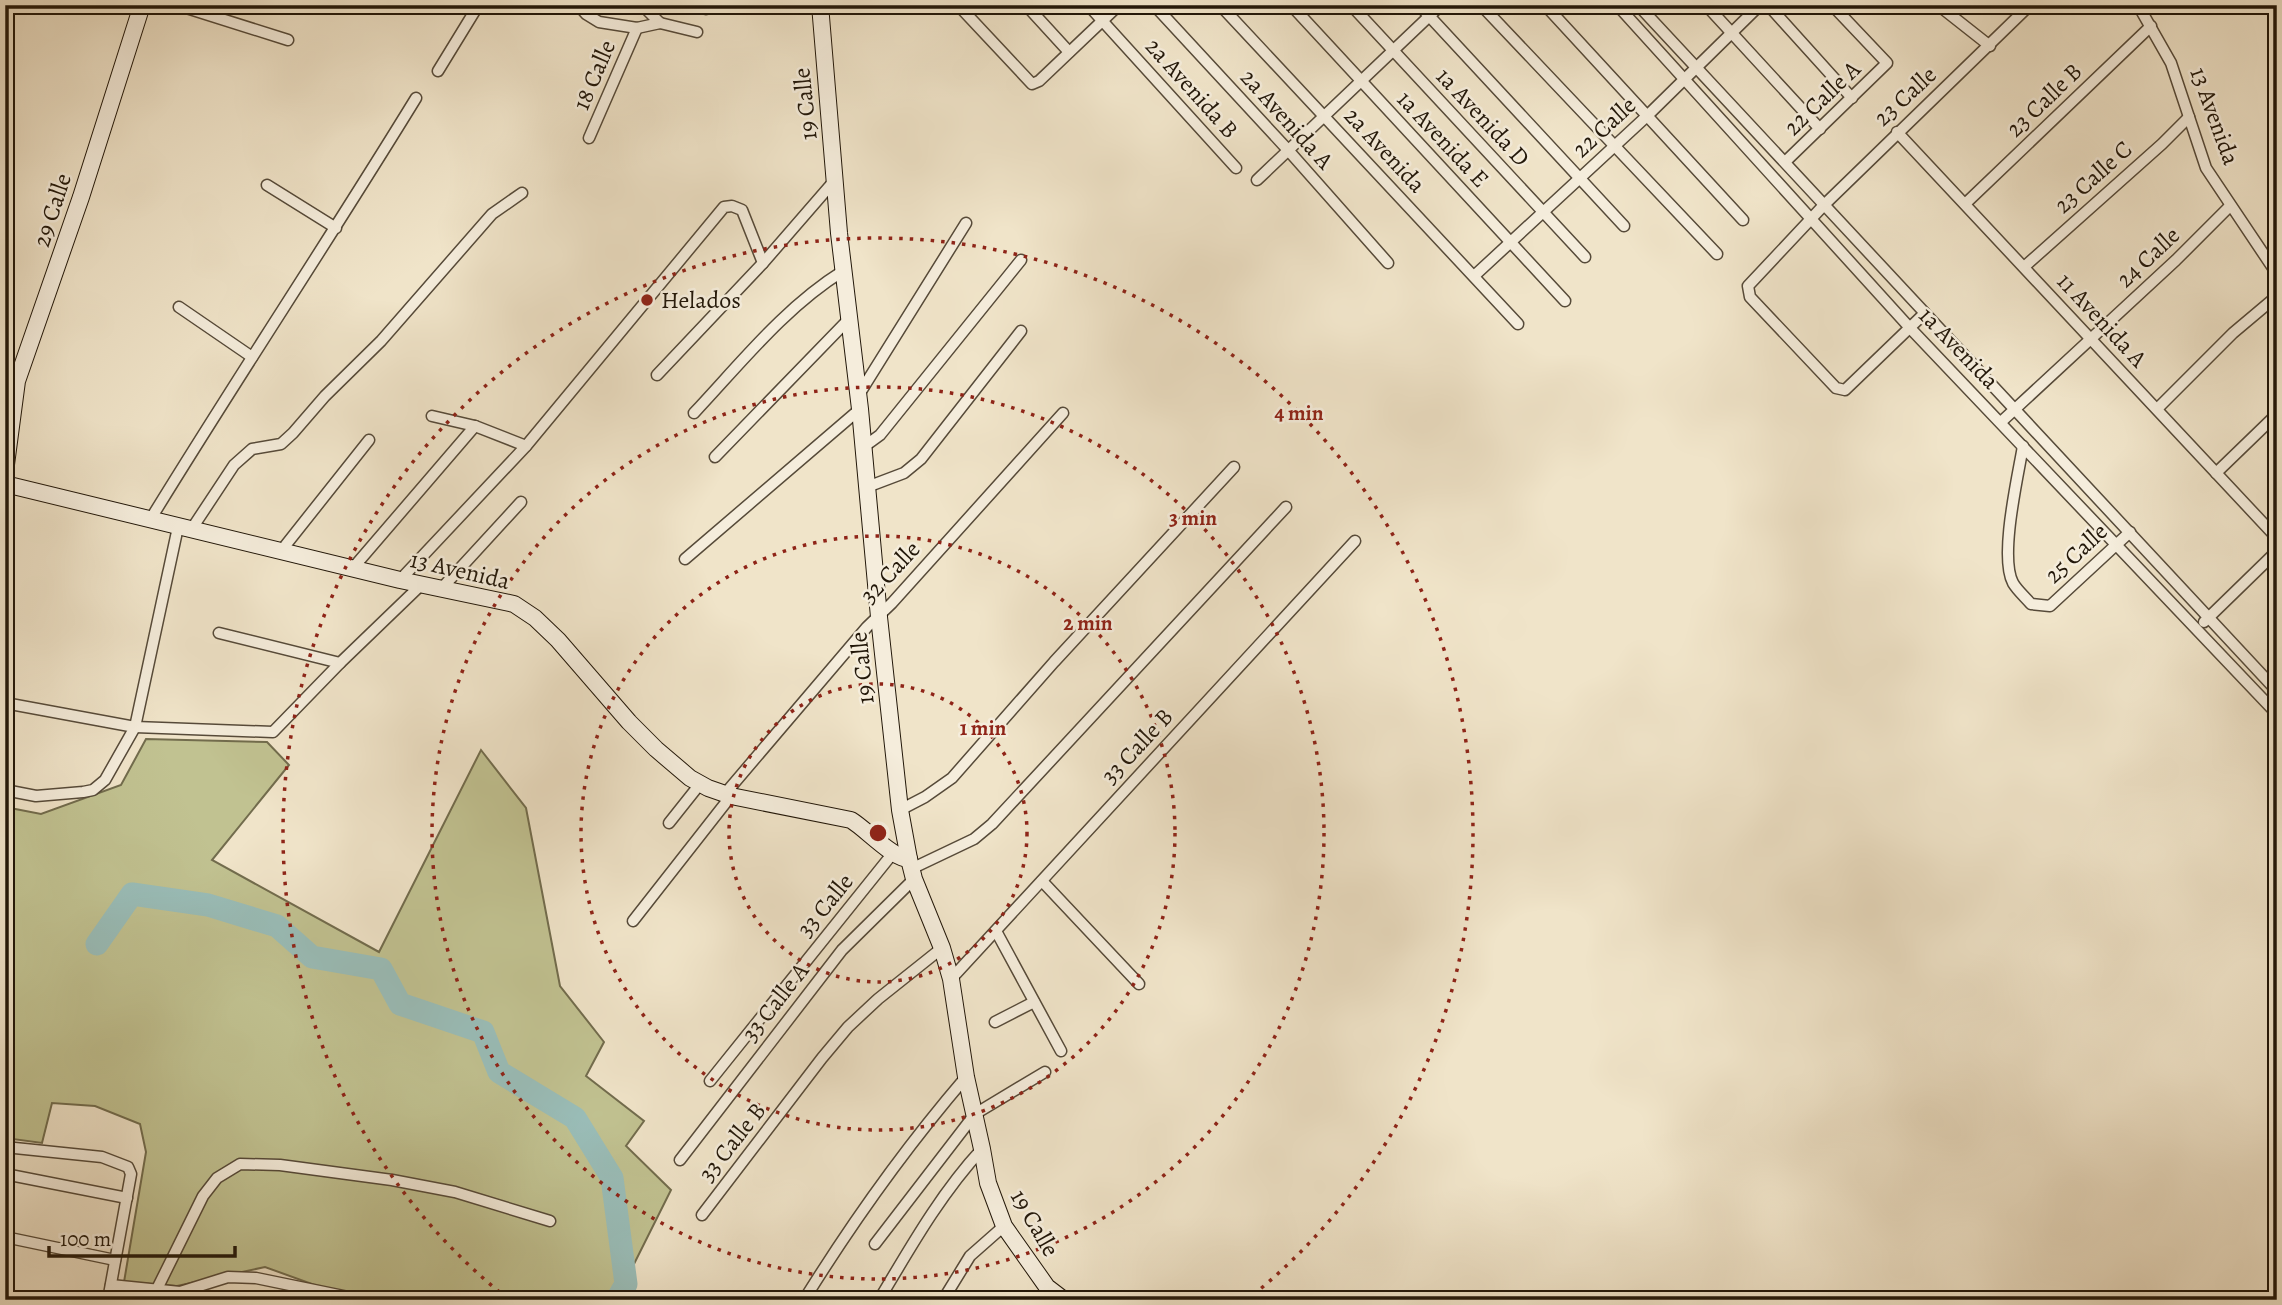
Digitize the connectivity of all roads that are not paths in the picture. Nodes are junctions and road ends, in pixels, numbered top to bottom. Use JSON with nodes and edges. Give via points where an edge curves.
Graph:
{"nodes":[{"id":1,"x":142,"y":5,"type":"edge"},
{"id":2,"x":177,"y":5,"type":"edge"},
{"id":3,"x":476,"y":5,"type":"edge"},
{"id":4,"x":578,"y":5,"type":"edge"},
{"id":5,"x":642,"y":5,"type":"edge"},
{"id":6,"x":820,"y":5,"type":"edge"},
{"id":7,"x":958,"y":5,"type":"edge"},
{"id":8,"x":1026,"y":5,"type":"edge"},
{"id":9,"x":1088,"y":5,"type":"edge"},
{"id":10,"x":1119,"y":5,"type":"edge"},
{"id":11,"x":1154,"y":5,"type":"edge"},
{"id":12,"x":1220,"y":5,"type":"edge"},
{"id":13,"x":1291,"y":5,"type":"edge"},
{"id":14,"x":1351,"y":5,"type":"edge"},
{"id":15,"x":1419,"y":5,"type":"edge"},
{"id":16,"x":1441,"y":5,"type":"edge"},
{"id":17,"x":1481,"y":5,"type":"edge"},
{"id":18,"x":1545,"y":5,"type":"edge"},
{"id":19,"x":1617,"y":5,"type":"edge"},
{"id":20,"x":1638,"y":5,"type":"edge"},
{"id":21,"x":1706,"y":5,"type":"edge"},
{"id":22,"x":1760,"y":5,"type":"edge"},
{"id":23,"x":1768,"y":5,"type":"edge"},
{"id":24,"x":1832,"y":5,"type":"edge"},
{"id":25,"x":1938,"y":5,"type":"edge"},
{"id":26,"x":2030,"y":5,"type":"edge"},
{"id":27,"x":2138,"y":5,"type":"edge"},
{"id":28,"x":1429,"y":16,"type":"junction"},
{"id":29,"x":1102,"y":21,"type":"junction"},
{"id":30,"x":660,"y":23,"type":"junction"},
{"id":31,"x":2151,"y":26,"type":"junction"},
{"id":32,"x":637,"y":28,"type":"junction"},
{"id":33,"x":697,"y":32,"type":"dead end"},
{"id":34,"x":1731,"y":33,"type":"junction"},
{"id":35,"x":288,"y":40,"type":"dead end"},
{"id":36,"x":1990,"y":46,"type":"junction"},
{"id":37,"x":1069,"y":51,"type":"junction"},
{"id":38,"x":1393,"y":51,"type":"junction"},
{"id":39,"x":1696,"y":67,"type":"junction"},
{"id":40,"x":438,"y":71,"type":"dead end"},
{"id":41,"x":1686,"y":79,"type":"junction"},
{"id":42,"x":1360,"y":81,"type":"junction"},
{"id":43,"x":416,"y":98,"type":"dead end"},
{"id":44,"x":1852,"y":98,"type":"junction"},
{"id":45,"x":1324,"y":116,"type":"junction"},
{"id":46,"x":1647,"y":116,"type":"junction"},
{"id":47,"x":2189,"y":117,"type":"junction"},
{"id":48,"x":1820,"y":129,"type":"junction"},
{"id":49,"x":1897,"y":132,"type":"junction"},
{"id":50,"x":589,"y":138,"type":"dead end"},
{"id":51,"x":1615,"y":146,"type":"junction"},
{"id":52,"x":1288,"y":150,"type":"junction"},
{"id":53,"x":1785,"y":162,"type":"junction"},
{"id":54,"x":1236,"y":168,"type":"dead end"},
{"id":55,"x":1580,"y":178,"type":"junction"},
{"id":56,"x":835,"y":180,"type":"junction"},
{"id":57,"x":1257,"y":180,"type":"dead end"},
{"id":58,"x":267,"y":185,"type":"dead end"},
{"id":59,"x":522,"y":193,"type":"dead end"},
{"id":60,"x":1965,"y":204,"type":"junction"},
{"id":61,"x":1824,"y":205,"type":"junction"},
{"id":62,"x":2230,"y":206,"type":"junction"},
{"id":63,"x":1543,"y":212,"type":"junction"},
{"id":64,"x":1743,"y":220,"type":"dead end"},
{"id":65,"x":1811,"y":220,"type":"junction"},
{"id":66,"x":966,"y":223,"type":"dead end"},
{"id":67,"x":1624,"y":226,"type":"dead end"},
{"id":68,"x":336,"y":228,"type":"junction"},
{"id":69,"x":1511,"y":242,"type":"junction"},
{"id":70,"x":1717,"y":254,"type":"dead end"},
{"id":71,"x":1585,"y":257,"type":"dead end"},
{"id":72,"x":1021,"y":260,"type":"dead end"},
{"id":73,"x":762,"y":263,"type":"junction"},
{"id":74,"x":1388,"y":263,"type":"dead end"},
{"id":75,"x":2024,"y":267,"type":"junction"},
{"id":76,"x":843,"y":271,"type":"junction"},
{"id":77,"x":2277,"y":274,"type":"edge"},
{"id":78,"x":1474,"y":276,"type":"junction"},
{"id":79,"x":2277,"y":296,"type":"edge"},
{"id":80,"x":1564,"y":301,"type":"dead end"},
{"id":81,"x":179,"y":307,"type":"dead end"},
{"id":82,"x":1925,"y":313,"type":"junction"},
{"id":83,"x":849,"y":319,"type":"junction"},
{"id":84,"x":1518,"y":324,"type":"dead end"},
{"id":85,"x":1910,"y":328,"type":"junction"},
{"id":86,"x":1021,"y":331,"type":"dead end"},
{"id":87,"x":2091,"y":339,"type":"junction"},
{"id":88,"x":252,"y":358,"type":"junction"},
{"id":89,"x":657,"y":375,"type":"dead end"},
{"id":90,"x":859,"y":402,"type":"junction"},
{"id":91,"x":2157,"y":409,"type":"junction"},
{"id":92,"x":2016,"y":410,"type":"junction"},
{"id":93,"x":694,"y":413,"type":"dead end"},
{"id":94,"x":1063,"y":413,"type":"dead end"},
{"id":95,"x":2277,"y":414,"type":"edge"},
{"id":96,"x":432,"y":416,"type":"dead end"},
{"id":97,"x":2001,"y":422,"type":"junction"},
{"id":98,"x":475,"y":426,"type":"junction"},
{"id":99,"x":369,"y":440,"type":"dead end"},
{"id":100,"x":863,"y":444,"type":"junction"},
{"id":101,"x":526,"y":446,"type":"junction"},
{"id":102,"x":2023,"y":446,"type":"junction"},
{"id":103,"x":715,"y":457,"type":"dead end"},
{"id":104,"x":1234,"y":467,"type":"dead end"},
{"id":105,"x":5,"y":472,"type":"edge"},
{"id":106,"x":2216,"y":473,"type":"junction"},
{"id":107,"x":5,"y":484,"type":"edge"},
{"id":108,"x":867,"y":487,"type":"junction"},
{"id":109,"x":521,"y":502,"type":"dead end"},
{"id":110,"x":1286,"y":507,"type":"dead end"},
{"id":111,"x":150,"y":520,"type":"junction"},
{"id":112,"x":184,"y":528,"type":"junction"},
{"id":113,"x":2130,"y":532,"type":"junction"},
{"id":114,"x":2277,"y":538,"type":"edge"},
{"id":115,"x":1354,"y":541,"type":"dead end"},
{"id":116,"x":2116,"y":545,"type":"junction"},
{"id":117,"x":281,"y":551,"type":"junction"},
{"id":118,"x":2277,"y":551,"type":"edge"},
{"id":119,"x":685,"y":559,"type":"dead end"},
{"id":120,"x":353,"y":568,"type":"junction"},
{"id":121,"x":400,"y":580,"type":"junction"},
{"id":122,"x":422,"y":584,"type":"junction"},
{"id":123,"x":442,"y":588,"type":"junction"},
{"id":124,"x":879,"y":617,"type":"junction"},
{"id":125,"x":2209,"y":618,"type":"junction"},
{"id":126,"x":2196,"y":628,"type":"junction"},
{"id":127,"x":219,"y":633,"type":"dead end"},
{"id":128,"x":340,"y":663,"type":"junction"},
{"id":129,"x":2276,"y":690,"type":"edge"},
{"id":130,"x":5,"y":704,"type":"edge"},
{"id":131,"x":2277,"y":714,"type":"edge"},
{"id":132,"x":135,"y":727,"type":"junction"},
{"id":133,"x":700,"y":784,"type":"junction"},
{"id":134,"x":5,"y":790,"type":"edge"},
{"id":135,"x":728,"y":796,"type":"junction"},
{"id":136,"x":900,"y":810,"type":"junction"},
{"id":137,"x":670,"y":823,"type":"dead end"},
{"id":138,"x":907,"y":865,"type":"junction"},
{"id":139,"x":1042,"y":881,"type":"junction"},
{"id":140,"x":634,"y":920,"type":"dead end"},
{"id":141,"x":996,"y":931,"type":"junction"},
{"id":142,"x":942,"y":948,"type":"junction"},
{"id":143,"x":951,"y":979,"type":"junction"},
{"id":144,"x":1139,"y":984,"type":"dead end"},
{"id":145,"x":1034,"y":1002,"type":"junction"},
{"id":146,"x":995,"y":1022,"type":"dead end"},
{"id":147,"x":1061,"y":1051,"type":"dead end"},
{"id":148,"x":1045,"y":1072,"type":"dead end"},
{"id":149,"x":967,"y":1077,"type":"junction"},
{"id":150,"x":710,"y":1081,"type":"dead end"},
{"id":151,"x":975,"y":1114,"type":"junction"},
{"id":152,"x":5,"y":1147,"type":"edge"},
{"id":153,"x":982,"y":1149,"type":"junction"},
{"id":154,"x":680,"y":1160,"type":"dead end"},
{"id":155,"x":5,"y":1174,"type":"edge"},
{"id":156,"x":127,"y":1198,"type":"junction"},
{"id":157,"x":702,"y":1215,"type":"dead end"},
{"id":158,"x":550,"y":1221,"type":"dead end"},
{"id":159,"x":1004,"y":1226,"type":"junction"},
{"id":160,"x":5,"y":1237,"type":"edge"},
{"id":161,"x":875,"y":1244,"type":"dead end"},
{"id":162,"x":115,"y":1260,"type":"junction"},
{"id":163,"x":111,"y":1285,"type":"junction"},
{"id":164,"x":156,"y":1289,"type":"junction"},
{"id":165,"x":1046,"y":1293,"type":"edge"},
{"id":166,"x":323,"y":1296,"type":"edge"},
{"id":167,"x":947,"y":1298,"type":"edge"},
{"id":168,"x":108,"y":1300,"type":"edge"},
{"id":169,"x":363,"y":1300,"type":"edge"},
{"id":170,"x":804,"y":1300,"type":"edge"},
{"id":171,"x":879,"y":1300,"type":"edge"},
{"id":172,"x":1064,"y":1300,"type":"edge"}],
"edges":[{"from":1,"to":105,"type":"main road","name":"29 Calle","via":[[17,381]]},
{"from":2,"to":35,"type":"street"},
{"from":3,"to":40,"type":"street"},
{"from":4,"to":32,"type":"street","via":[[600,22]]},
{"from":5,"to":30,"type":"street"},
{"from":6,"to":56,"type":"main road","name":"19 Calle"},
{"from":7,"to":37,"type":"street","via":[[1032,85]]},
{"from":8,"to":37,"type":"street"},
{"from":9,"to":29,"type":"street","name":"2a Avenida B"},
{"from":10,"to":29,"type":"street"},
{"from":11,"to":52,"type":"street","name":"2a Avenida A"},
{"from":12,"to":45,"type":"street","name":"2a Avenida"},
{"from":13,"to":42,"type":"street","name":"1a Avenida E"},
{"from":14,"to":38,"type":"street","name":"1a Avenida D"},
{"from":15,"to":28,"type":"street"},
{"from":16,"to":28,"type":"street"},
{"from":17,"to":51,"type":"street"},
{"from":18,"to":46,"type":"street"},
{"from":19,"to":41,"type":"street","name":"1a Avenida"},
{"from":20,"to":39,"type":"street","name":"1a Avenida"},
{"from":21,"to":34,"type":"street"},
{"from":22,"to":34,"type":"street","name":"22 Calle"},
{"from":23,"to":44,"type":"street"},
{"from":24,"to":44,"type":"street","name":"22 Calle A","via":[[1887,64]]},
{"from":25,"to":36,"type":"street"},
{"from":26,"to":36,"type":"street","name":"23 Calle"},
{"from":27,"to":31,"type":"street","name":"13 Avenida"},
{"from":28,"to":38,"type":"street"},
{"from":28,"to":55,"type":"street"},
{"from":29,"to":37,"type":"street"},
{"from":29,"to":54,"type":"street","name":"2a Avenida B"},
{"from":30,"to":32,"type":"street"},
{"from":30,"to":33,"type":"street"},
{"from":31,"to":47,"type":"street","name":"13 Avenida","via":[[2171,64]]},
{"from":31,"to":60,"type":"street","name":"23 Calle B"},
{"from":32,"to":50,"type":"street","name":"18 Calle"},
{"from":34,"to":39,"type":"street","name":"22 Calle"},
{"from":34,"to":48,"type":"street"},
{"from":36,"to":49,"type":"street","name":"23 Calle"},
{"from":38,"to":42,"type":"street"},
{"from":38,"to":63,"type":"street","name":"1a Avenida D"},
{"from":39,"to":41,"type":"street","name":"22 Calle"},
{"from":39,"to":53,"type":"street","name":"1a Avenida"},
{"from":41,"to":46,"type":"street","name":"22 Calle"},
{"from":41,"to":65,"type":"street","name":"1a Avenida"},
{"from":42,"to":45,"type":"street"},
{"from":42,"to":69,"type":"street","name":"1a Avenida E"},
{"from":43,"to":68,"type":"street"},
{"from":44,"to":48,"type":"street","name":"22 Calle A"},
{"from":45,"to":52,"type":"street"},
{"from":45,"to":78,"type":"street","name":"2a Avenida"},
{"from":46,"to":51,"type":"street","name":"22 Calle"},
{"from":46,"to":64,"type":"street"},
{"from":47,"to":62,"type":"street","name":"13 Avenida","via":[[2206,168]]},
{"from":47,"to":75,"type":"street","name":"23 Calle C"},
{"from":48,"to":53,"type":"street","name":"22 Calle A"},
{"from":49,"to":60,"type":"street","name":"11 Avenida A"},
{"from":49,"to":61,"type":"street","name":"23 Calle"},
{"from":51,"to":55,"type":"street","name":"22 Calle"},
{"from":51,"to":70,"type":"street"},
{"from":52,"to":57,"type":"street"},
{"from":52,"to":74,"type":"street","name":"2a Avenida A"},
{"from":53,"to":61,"type":"street","name":"1a Avenida"},
{"from":55,"to":63,"type":"street","name":"22 Calle"},
{"from":55,"to":67,"type":"street"},
{"from":56,"to":73,"type":"street"},
{"from":56,"to":76,"type":"main road","name":"19 Calle"},
{"from":58,"to":68,"type":"street"},
{"from":59,"to":112,"type":"street","via":[[492,214],[293,433],[281,444],[252,449],[234,465]]},
{"from":60,"to":75,"type":"street","name":"11 Avenida A"},
{"from":61,"to":65,"type":"street","name":"23 Calle"},
{"from":61,"to":82,"type":"street","name":"1a Avenida"},
{"from":62,"to":77,"type":"street","name":"13 Avenida"},
{"from":62,"to":87,"type":"street","name":"24 Calle"},
{"from":63,"to":69,"type":"street","name":"22 Calle"},
{"from":63,"to":71,"type":"street","name":"1a Avenida D"},
{"from":65,"to":85,"type":"street","name":"1a Avenida"},
{"from":65,"to":85,"type":"street","name":"23 Calle","via":[[1748,286],[1750,297],[1836,388],[1845,390]]},
{"from":66,"to":90,"type":"street"},
{"from":68,"to":88,"type":"street"},
{"from":69,"to":78,"type":"street","name":"22 Calle"},
{"from":69,"to":80,"type":"street","name":"1a Avenida E"},
{"from":72,"to":100,"type":"street","via":[[880,435]]},
{"from":73,"to":89,"type":"street"},
{"from":73,"to":101,"type":"street","via":[[741,210],[724,207]]},
{"from":75,"to":87,"type":"street","name":"11 Avenida A"},
{"from":76,"to":83,"type":"main road","name":"19 Calle"},
{"from":76,"to":93,"type":"street","via":[[799,302]]},
{"from":78,"to":84,"type":"street","name":"2a Avenida"},
{"from":79,"to":91,"type":"street"},
{"from":81,"to":88,"type":"street"},
{"from":82,"to":85,"type":"street"},
{"from":82,"to":92,"type":"street","name":"1a Avenida"},
{"from":83,"to":90,"type":"main road","name":"19 Calle"},
{"from":83,"to":103,"type":"street"},
{"from":85,"to":97,"type":"street","name":"1a Avenida"},
{"from":86,"to":108,"type":"street","via":[[920,459],[904,472]]},
{"from":87,"to":91,"type":"street","name":"11 Avenida A"},
{"from":87,"to":92,"type":"street","name":"24 Calle"},
{"from":88,"to":111,"type":"street"},
{"from":90,"to":100,"type":"main road","name":"19 Calle"},
{"from":90,"to":119,"type":"street"},
{"from":91,"to":106,"type":"street","name":"11 Avenida A"},
{"from":92,"to":97,"type":"street","name":"24 Calle"},
{"from":92,"to":113,"type":"street","name":"1a Avenida"},
{"from":94,"to":124,"type":"street","name":"32 Calle"},
{"from":95,"to":106,"type":"street"},
{"from":96,"to":98,"type":"street"},
{"from":97,"to":102,"type":"street","name":"1a Avenida"},
{"from":98,"to":101,"type":"street"},
{"from":98,"to":120,"type":"street"},
{"from":99,"to":117,"type":"street"},
{"from":100,"to":108,"type":"main road","name":"19 Calle"},
{"from":101,"to":121,"type":"street"},
{"from":102,"to":116,"type":"street","name":"1a Avenida"},
{"from":102,"to":116,"type":"street","name":"25 Calle","via":[[2008,561],[2012,582],[2031,604],[2050,606]]},
{"from":104,"to":136,"type":"street","via":[[952,778]]},
{"from":106,"to":114,"type":"street","name":"11 Avenida A"},
{"from":107,"to":111,"type":"main road","name":"13 Avenida"},
{"from":108,"to":124,"type":"main road","name":"19 Calle"},
{"from":109,"to":123,"type":"street"},
{"from":110,"to":138,"type":"street","name":"33 Calle A","via":[[992,824],[974,839]]},
{"from":111,"to":112,"type":"main road","name":"13 Avenida"},
{"from":112,"to":117,"type":"main road","name":"13 Avenida"},
{"from":112,"to":132,"type":"street"},
{"from":113,"to":116,"type":"street","name":"25 Calle"},
{"from":113,"to":125,"type":"street","name":"1a Avenida"},
{"from":115,"to":139,"type":"street","name":"33 Calle B"},
{"from":116,"to":126,"type":"street","name":"1a Avenida"},
{"from":117,"to":120,"type":"main road","name":"13 Avenida"},
{"from":118,"to":125,"type":"street"},
{"from":120,"to":121,"type":"main road","name":"13 Avenida"},
{"from":121,"to":122,"type":"main road","name":"13 Avenida"},
{"from":122,"to":123,"type":"main road","name":"13 Avenida"},
{"from":122,"to":128,"type":"street"},
{"from":123,"to":133,"type":"main road","name":"13 Avenida","via":[[514,604],[536,618],[629,722]]},
{"from":124,"to":135,"type":"street","name":"32 Calle"},
{"from":124,"to":136,"type":"main road","name":"19 Calle"},
{"from":125,"to":126,"type":"street"},
{"from":125,"to":129,"type":"street","name":"1a Avenida"},
{"from":126,"to":131,"type":"street","name":"1a Avenida"},
{"from":127,"to":128,"type":"street"},
{"from":128,"to":132,"type":"street","via":[[273,732]]},
{"from":130,"to":132,"type":"street"},
{"from":132,"to":134,"type":"street","via":[[105,780],[93,790],[36,796]]},
{"from":133,"to":135,"type":"main road","name":"13 Avenida"},
{"from":133,"to":137,"type":"street"},
{"from":135,"to":138,"type":"main road","name":"13 Avenida","via":[[851,820]]},
{"from":135,"to":140,"type":"street","name":"32 Calle"},
{"from":136,"to":138,"type":"main road","name":"19 Calle"},
{"from":138,"to":142,"type":"main road","name":"19 Calle"},
{"from":138,"to":150,"type":"street","name":"33 Calle"},
{"from":138,"to":154,"type":"street","name":"33 Calle A"},
{"from":139,"to":141,"type":"street","name":"33 Calle B"},
{"from":139,"to":144,"type":"street"},
{"from":141,"to":143,"type":"street","name":"33 Calle B"},
{"from":141,"to":145,"type":"street"},
{"from":142,"to":143,"type":"main road","name":"19 Calle"},
{"from":142,"to":157,"type":"street","name":"33 Calle B","via":[[848,1027]]},
{"from":143,"to":149,"type":"main road","name":"19 Calle"},
{"from":145,"to":146,"type":"street"},
{"from":145,"to":147,"type":"street"},
{"from":148,"to":151,"type":"street"},
{"from":149,"to":151,"type":"main road","name":"19 Calle"},
{"from":149,"to":170,"type":"street","via":[[894,1166]]},
{"from":151,"to":153,"type":"main road","name":"19 Calle"},
{"from":151,"to":161,"type":"street"},
{"from":152,"to":156,"type":"street","via":[[123,1163],[131,1174]]},
{"from":153,"to":159,"type":"main road","name":"19 Calle","via":[[988,1183]]},
{"from":153,"to":171,"type":"street","via":[[957,1179]]},
{"from":155,"to":156,"type":"street"},
{"from":156,"to":162,"type":"street"},
{"from":158,"to":164,"type":"street","via":[[455,1192],[392,1180],[240,1164],[217,1178],[203,1196]]},
{"from":159,"to":165,"type":"main road","name":"19 Calle"},
{"from":159,"to":167,"type":"street","via":[[970,1256]]},
{"from":160,"to":162,"type":"street"},
{"from":162,"to":163,"type":"street"},
{"from":163,"to":164,"type":"street"},
{"from":163,"to":168,"type":"street"},
{"from":164,"to":166,"type":"street","via":[[180,1292],[228,1277],[256,1278]]},
{"from":165,"to":172,"type":"main road","name":"19 Calle"},
{"from":166,"to":169,"type":"street"}]}
